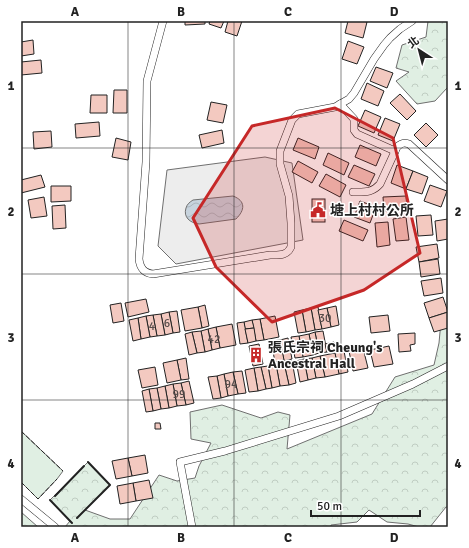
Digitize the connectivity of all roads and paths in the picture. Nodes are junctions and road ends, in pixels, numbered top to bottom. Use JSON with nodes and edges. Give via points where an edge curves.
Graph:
{"nodes":[{"id":1,"x":163,"y":21,"type":"edge"},
{"id":2,"x":412,"y":21,"type":"edge"},
{"id":3,"x":340,"y":104,"type":"junction"},
{"id":4,"x":395,"y":151,"type":"junction"},
{"id":5,"x":448,"y":180,"type":"edge"},
{"id":6,"x":353,"y":192,"type":"dead end"},
{"id":7,"x":448,"y":366,"type":"edge"},
{"id":8,"x":21,"y":499,"type":"edge"},
{"id":9,"x":55,"y":527,"type":"edge"},
{"id":10,"x":192,"y":527,"type":"edge"}],
"edges":[{"from":1,"to":3,"type":"lane","via":[[147,90],[146,162],[139,259],[142,268],[149,274],[286,253],[291,247],[291,223],[289,196],[280,164],[280,151],[292,120],[298,114]]},
{"from":2,"to":3,"type":"lane","via":[[390,38],[354,93]]},
{"from":3,"to":4,"type":"lane","via":[[353,118],[357,134]]},
{"from":4,"to":5,"type":"lane","via":[[406,142]]},
{"from":4,"to":6,"type":"lane","via":[[376,189]]},
{"from":7,"to":10,"type":"lane","via":[[339,416],[180,462]]},
{"from":8,"to":9,"type":"lane"}]}
